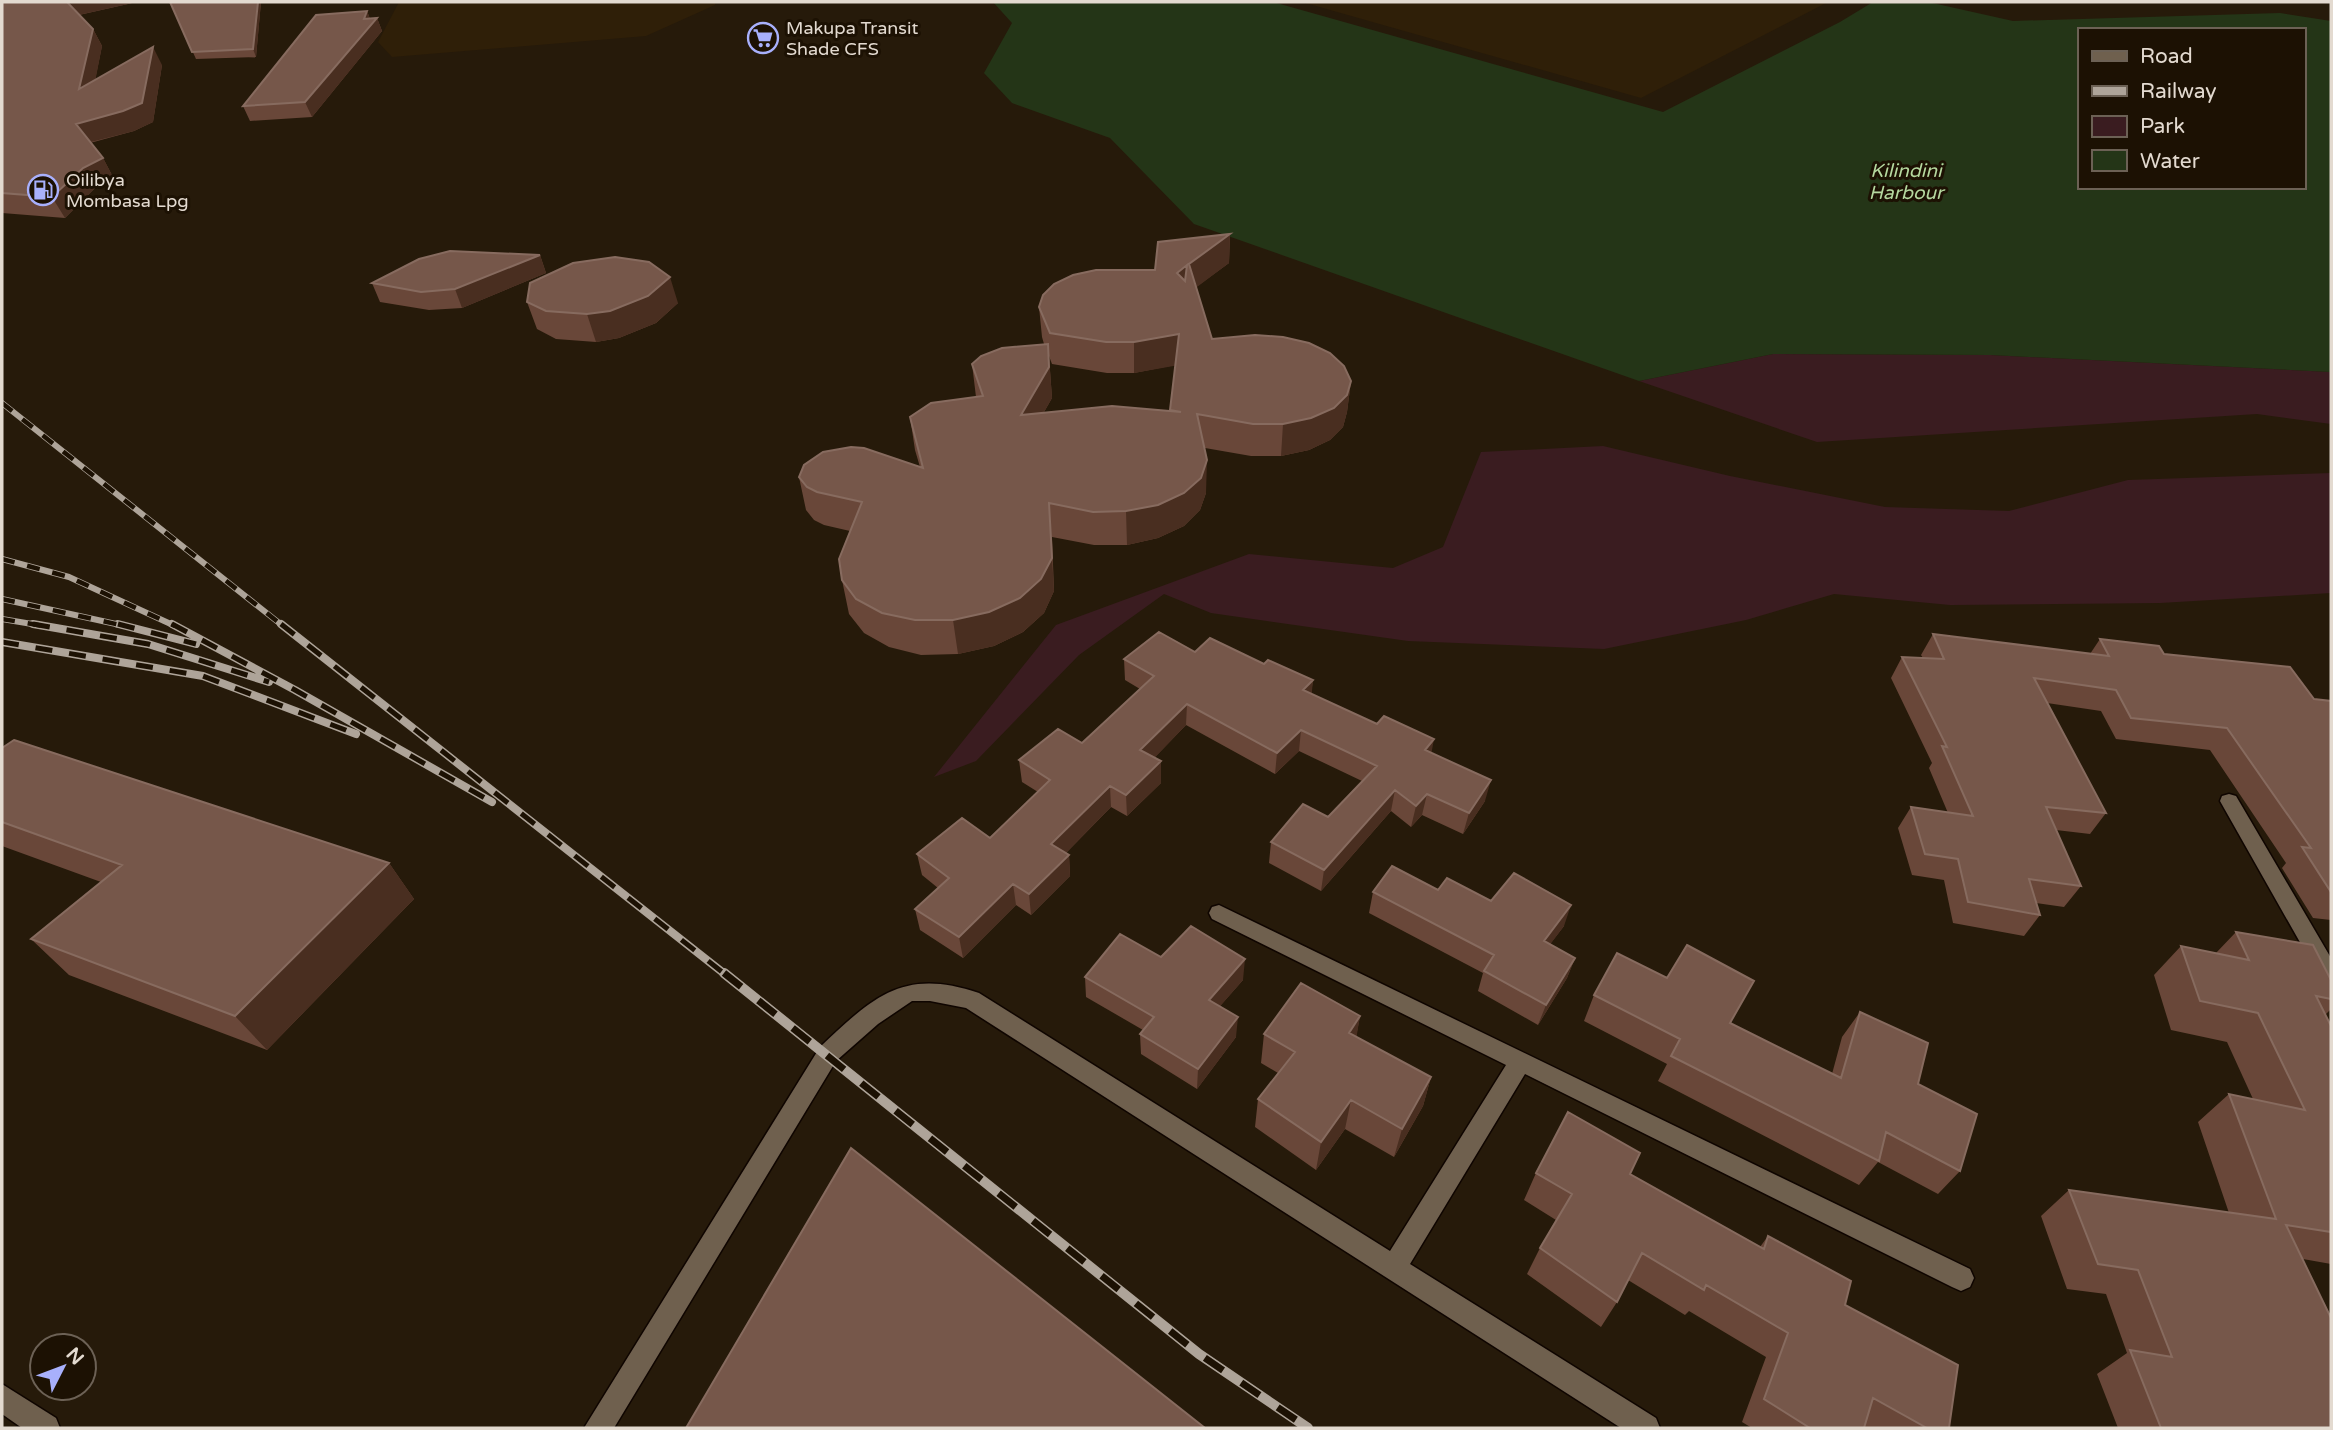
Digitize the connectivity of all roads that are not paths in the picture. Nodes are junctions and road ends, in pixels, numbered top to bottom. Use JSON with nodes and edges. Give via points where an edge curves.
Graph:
{"nodes":[{"id":1,"x":2229,"y":801,"type":"dead end"},
{"id":2,"x":1219,"y":913,"type":"dead end"},
{"id":3,"x":2331,"y":977,"type":"edge"},
{"id":4,"x":1521,"y":1060,"type":"junction"},
{"id":5,"x":1393,"y":1269,"type":"junction"},
{"id":6,"x":1961,"y":1278,"type":"dead end"},
{"id":7,"x":2,"y":1398,"type":"edge"},
{"id":8,"x":46,"y":1428,"type":"edge"},
{"id":9,"x":598,"y":1428,"type":"edge"},
{"id":10,"x":1646,"y":1428,"type":"edge"}],
"edges":[{"from":1,"to":3,"type":"street"},
{"from":2,"to":4,"type":"street"},
{"from":4,"to":5,"type":"street"},
{"from":4,"to":6,"type":"street"},
{"from":5,"to":9,"type":"street","via":[[971,1000],[914,990],[851,1031],[828,1054]]},
{"from":5,"to":10,"type":"street"},
{"from":7,"to":8,"type":"street"}]}
